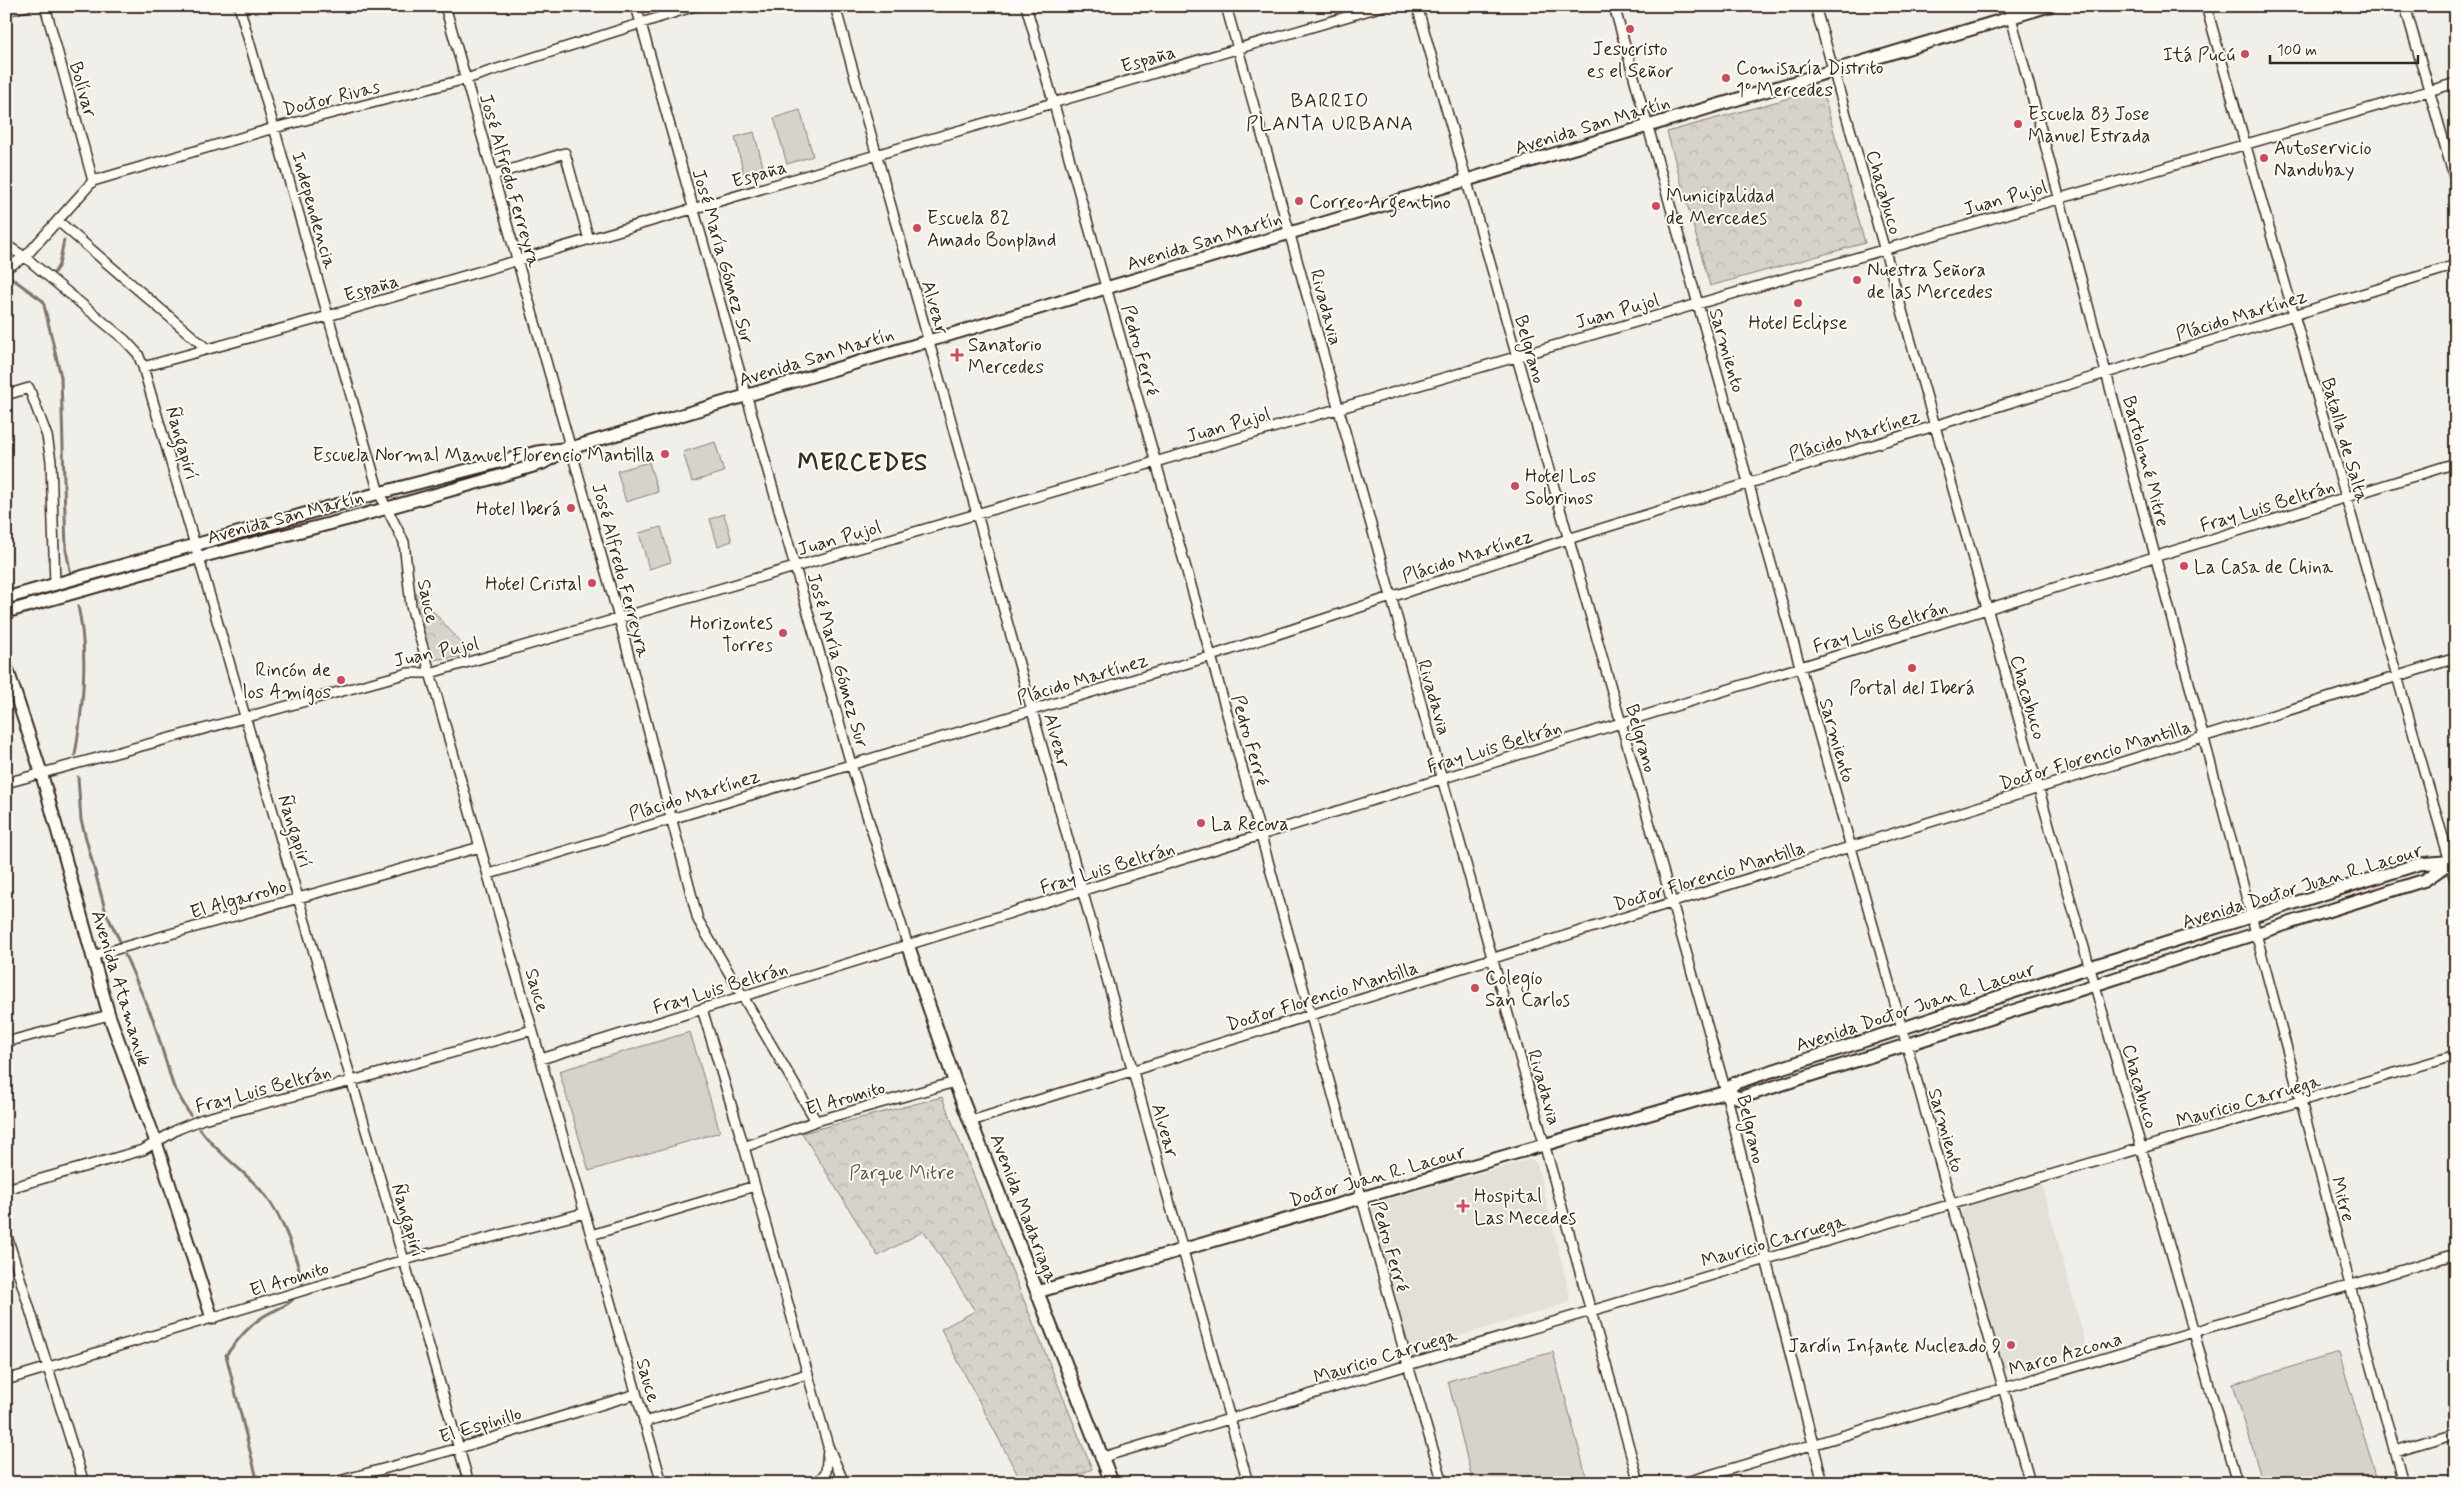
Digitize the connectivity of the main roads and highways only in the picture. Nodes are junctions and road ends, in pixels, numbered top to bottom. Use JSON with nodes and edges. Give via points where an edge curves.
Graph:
{"nodes":[{"id":1,"x":908,"y":946,"type":"road end"},
{"id":2,"x":1112,"y":1483,"type":"edge"}],
"edges":[{"from":1,"to":2,"type":"main road","name":"Avenida Madariaga","via":[[955,1082]]}]}
